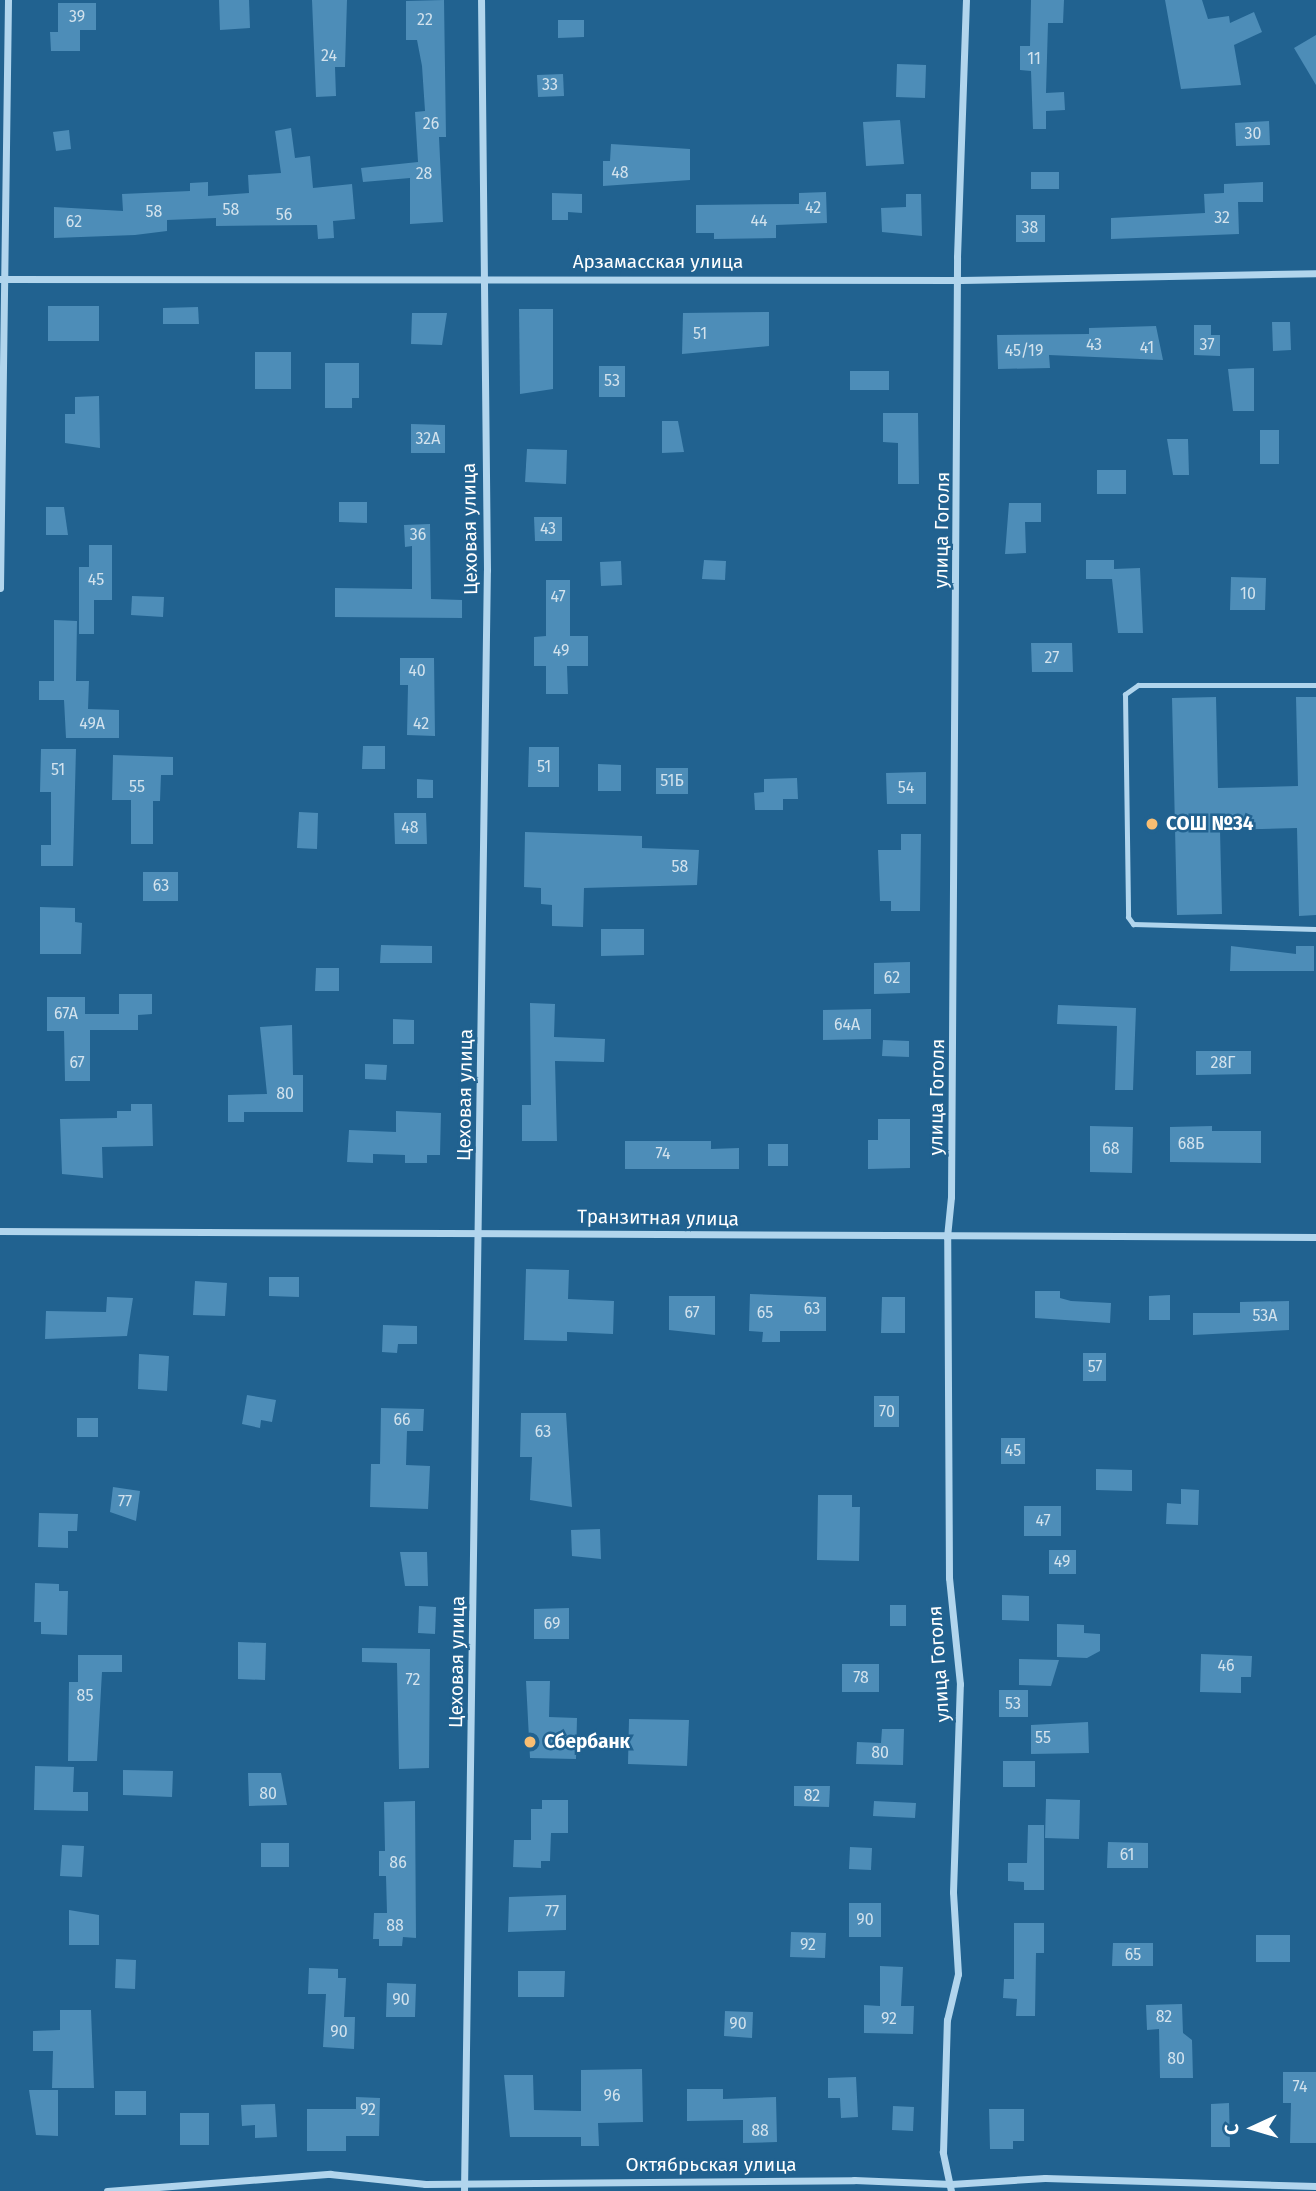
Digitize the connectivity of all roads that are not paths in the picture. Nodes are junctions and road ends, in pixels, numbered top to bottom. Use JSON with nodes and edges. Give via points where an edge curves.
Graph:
{"nodes":[{"id":1,"x":8,"y":0,"type":"edge"},
{"id":2,"x":481,"y":0,"type":"edge"},
{"id":3,"x":966,"y":0,"type":"edge"},
{"id":4,"x":1316,"y":273,"type":"edge"},
{"id":5,"x":482,"y":277,"type":"junction"},
{"id":6,"x":961,"y":279,"type":"junction"},
{"id":7,"x":1,"y":280,"type":"edge"},
{"id":8,"x":0,"y":588,"type":"edge"},
{"id":9,"x":1316,"y":685,"type":"edge"},
{"id":10,"x":1316,"y":929,"type":"edge"},
{"id":11,"x":0,"y":1231,"type":"edge"},
{"id":12,"x":479,"y":1231,"type":"junction"},
{"id":13,"x":947,"y":1237,"type":"junction"},
{"id":14,"x":1316,"y":1237,"type":"edge"},
{"id":15,"x":1316,"y":2186,"type":"edge"},
{"id":16,"x":465,"y":2188,"type":"edge"},
{"id":17,"x":951,"y":2188,"type":"edge"},
{"id":18,"x":107,"y":2191,"type":"edge"}],
"edges":[{"from":1,"to":7,"type":"street"},
{"from":2,"to":5,"type":"street","name":"Цеховая улица"},
{"from":3,"to":6,"type":"street","name":"улица Гоголя"},
{"from":4,"to":6,"type":"street","name":"Арзамасская улица"},
{"from":5,"to":6,"type":"street","name":"Арзамасская улица"},
{"from":5,"to":7,"type":"street","name":"Арзамасская улица"},
{"from":5,"to":12,"type":"street","name":"Цеховая улица","via":[[486,570]]},
{"from":6,"to":13,"type":"street","name":"улица Гоголя"},
{"from":7,"to":8,"type":"street"},
{"from":9,"to":10,"type":"lane","via":[[1138,685],[1125,694],[1128,917],[1133,924]]},
{"from":11,"to":12,"type":"street","name":"Транзитная улица"},
{"from":12,"to":13,"type":"street","name":"Транзитная улица"},
{"from":12,"to":16,"type":"street","name":"Цеховая улица"},
{"from":13,"to":14,"type":"street","name":"Транзитная улица"},
{"from":13,"to":17,"type":"street","name":"улица Гоголя","via":[[949,1578],[960,1684],[953,1892],[958,1974],[947,2020],[943,2152]]},
{"from":15,"to":17,"type":"street","name":"Октябрьская улица","via":[[1045,2178]]},
{"from":16,"to":17,"type":"street","name":"Октябрьская улица","via":[[854,2180]]},
{"from":16,"to":18,"type":"street","name":"Октябрьская улица","via":[[330,2174]]}]}
